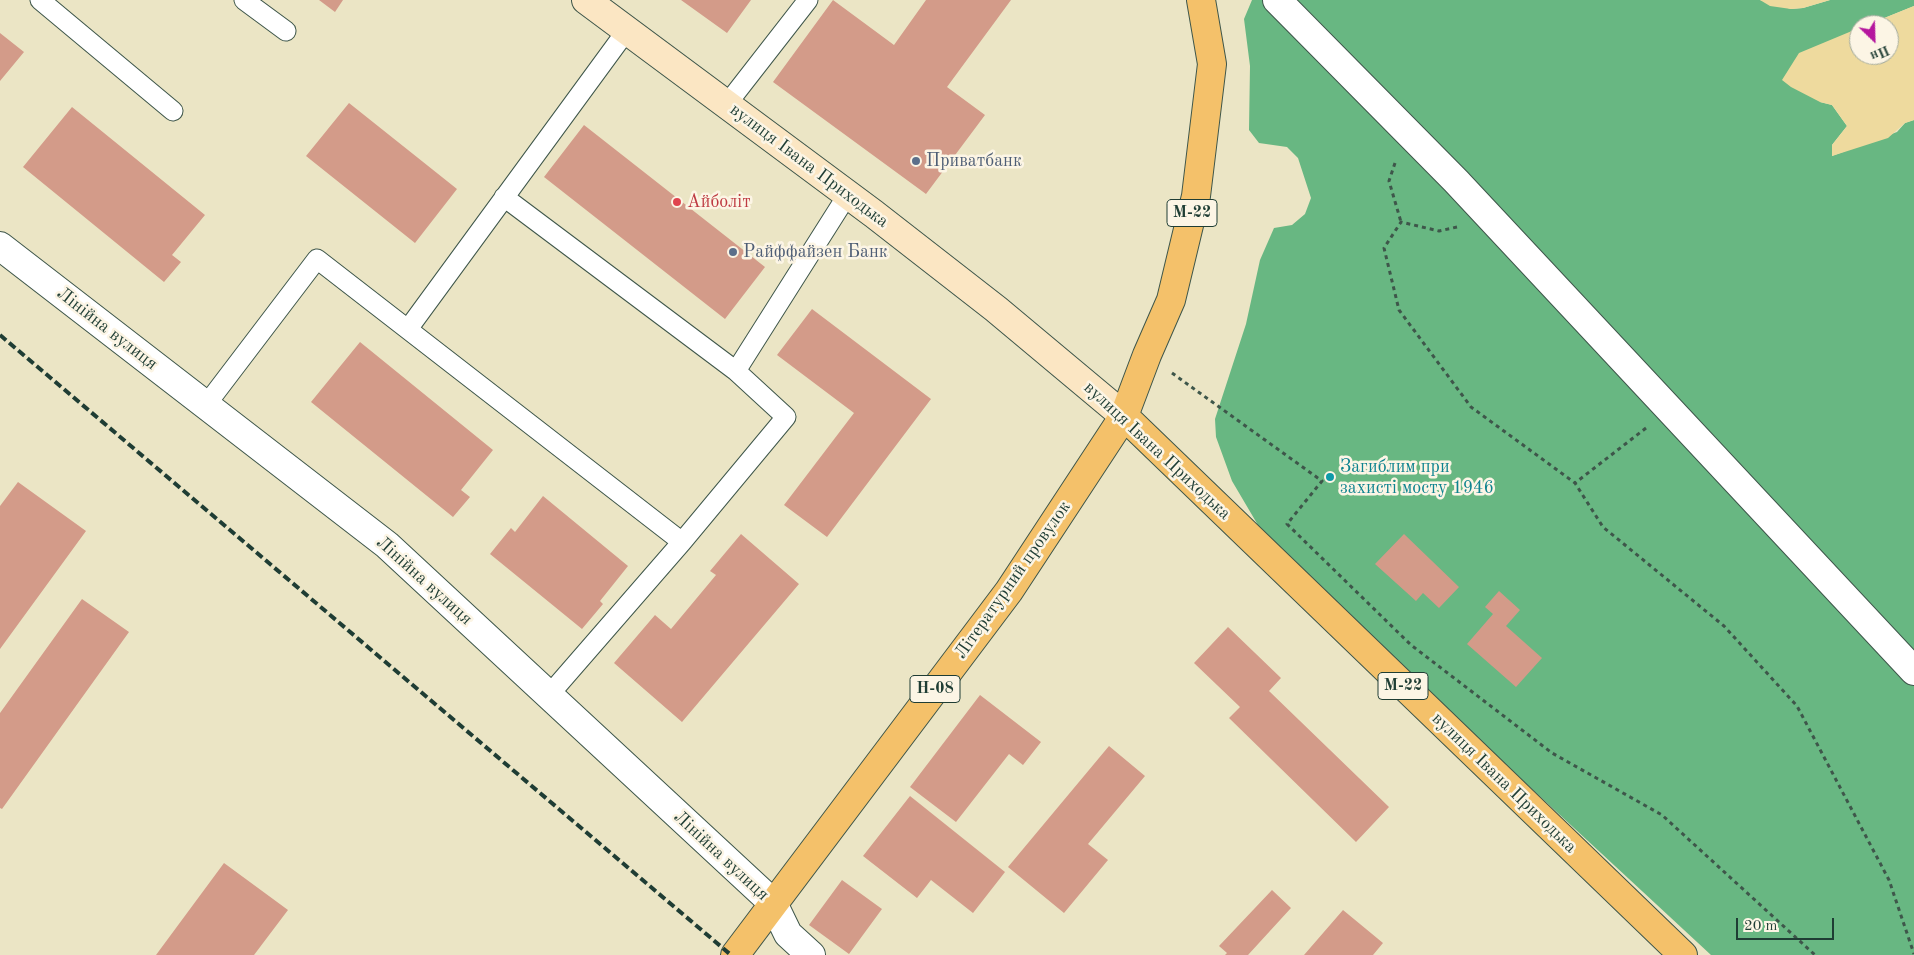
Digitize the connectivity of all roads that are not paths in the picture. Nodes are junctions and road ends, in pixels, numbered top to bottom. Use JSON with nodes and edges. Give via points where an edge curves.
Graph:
{"nodes":[{"id":1,"x":40,"y":0,"type":"edge"},
{"id":2,"x":244,"y":0,"type":"edge"},
{"id":3,"x":586,"y":0,"type":"edge"},
{"id":4,"x":808,"y":0,"type":"edge"},
{"id":5,"x":1200,"y":0,"type":"edge"},
{"id":6,"x":1277,"y":0,"type":"edge"},
{"id":7,"x":627,"y":30,"type":"junction"},
{"id":8,"x":286,"y":31,"type":"dead end"},
{"id":9,"x":727,"y":104,"type":"junction"},
{"id":10,"x":173,"y":112,"type":"dead end"},
{"id":11,"x":848,"y":194,"type":"junction"},
{"id":12,"x":504,"y":198,"type":"junction"},
{"id":13,"x":0,"y":246,"type":"edge"},
{"id":14,"x":408,"y":329,"type":"junction"},
{"id":15,"x":736,"y":371,"type":"junction"},
{"id":16,"x":206,"y":405,"type":"junction"},
{"id":17,"x":1124,"y":416,"type":"junction"},
{"id":18,"x":682,"y":542,"type":"junction"},
{"id":19,"x":1914,"y":671,"type":"edge"},
{"id":20,"x":549,"y":695,"type":"junction"},
{"id":21,"x":773,"y":904,"type":"junction"},
{"id":22,"x":735,"y":955,"type":"edge"},
{"id":23,"x":811,"y":955,"type":"edge"},
{"id":24,"x":1682,"y":955,"type":"edge"}],
"edges":[{"from":1,"to":10,"type":"lane"},
{"from":2,"to":8,"type":"lane"},
{"from":3,"to":7,"type":"main road","name":"вулиця Івана Приходька"},
{"from":4,"to":9,"type":"lane"},
{"from":5,"to":17,"type":"main road","number":"М-22","via":[[1212,64],[1196,196],[1171,300]]},
{"from":6,"to":19,"type":"street","via":[[1482,208]]},
{"from":7,"to":9,"type":"main road","name":"вулиця Івана Приходька"},
{"from":7,"to":12,"type":"lane"},
{"from":9,"to":11,"type":"main road","name":"вулиця Івана Приходька"},
{"from":11,"to":15,"type":"lane"},
{"from":11,"to":17,"type":"main road","name":"вулиця Івана Приходька","via":[[996,309]]},
{"from":12,"to":14,"type":"lane"},
{"from":12,"to":15,"type":"lane"},
{"from":13,"to":16,"type":"street","name":"Лінійна вулиця"},
{"from":14,"to":16,"type":"lane","via":[[317,259]]},
{"from":14,"to":18,"type":"lane"},
{"from":15,"to":18,"type":"lane","via":[[786,417]]},
{"from":16,"to":20,"type":"street","name":"Лінійна вулиця","via":[[387,545]]},
{"from":17,"to":21,"type":"main road","name":"Літературний провулок","number":"Н-08","via":[[1009,591]]},
{"from":17,"to":24,"type":"main road","name":"вулиця Івана Приходька","number":"М-22"},
{"from":18,"to":20,"type":"lane"},
{"from":20,"to":21,"type":"street","name":"Лінійна вулиця"},
{"from":21,"to":22,"type":"main road","name":"Літературний провулок","number":"Н-08"},
{"from":21,"to":23,"type":"street","name":"Лінійна вулиця","via":[[788,934]]}]}
